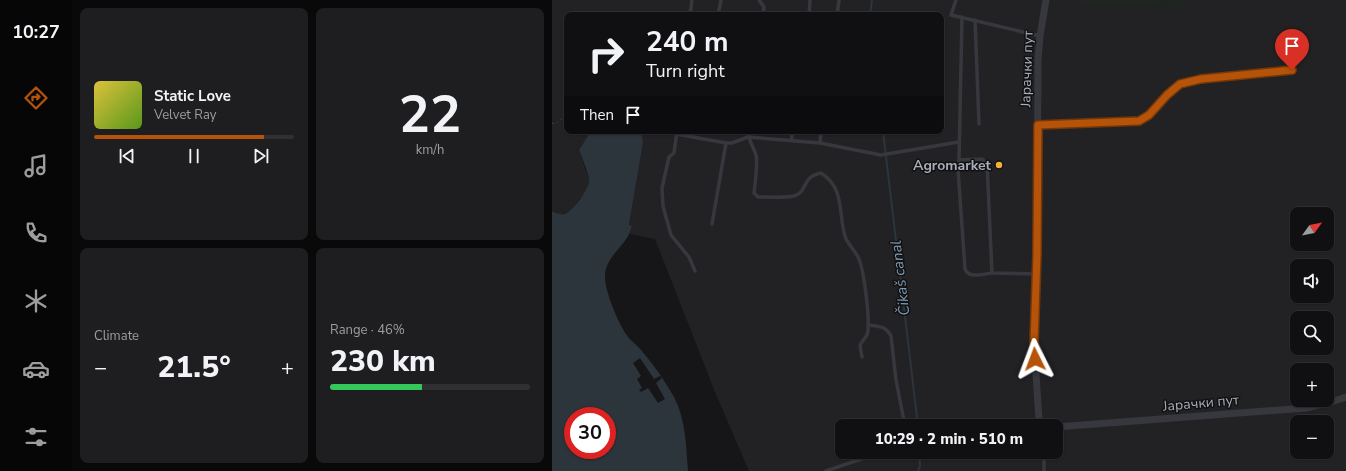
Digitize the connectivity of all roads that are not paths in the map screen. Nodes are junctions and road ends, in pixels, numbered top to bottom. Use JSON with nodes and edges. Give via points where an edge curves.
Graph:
{"nodes":[{"id":1,"x":692,"y":0,"type":"edge"},
{"id":2,"x":721,"y":0,"type":"edge"},
{"id":3,"x":759,"y":0,"type":"edge"},
{"id":4,"x":810,"y":0,"type":"edge"},
{"id":5,"x":839,"y":0,"type":"edge"},
{"id":6,"x":956,"y":0,"type":"edge"},
{"id":7,"x":1046,"y":0,"type":"edge"},
{"id":8,"x":690,"y":12,"type":"edge"},
{"id":9,"x":719,"y":12,"type":"edge"},
{"id":10,"x":763,"y":12,"type":"edge"},
{"id":11,"x":808,"y":12,"type":"edge"},
{"id":12,"x":837,"y":12,"type":"edge"},
{"id":13,"x":962,"y":17,"type":"junction"},
{"id":14,"x":975,"y":20,"type":"junction"},
{"id":15,"x":1040,"y":36,"type":"junction"},
{"id":16,"x":1292,"y":70,"type":"dead end"},
{"id":17,"x":979,"y":124,"type":"dead end"},
{"id":18,"x":1038,"y":125,"type":"junction"},
{"id":19,"x":677,"y":134,"type":"edge"},
{"id":20,"x":682,"y":134,"type":"edge"},
{"id":21,"x":748,"y":134,"type":"edge"},
{"id":22,"x":792,"y":134,"type":"edge"},
{"id":23,"x":821,"y":134,"type":"edge"},
{"id":24,"x":748,"y":137,"type":"junction"},
{"id":25,"x":791,"y":140,"type":"junction"},
{"id":26,"x":959,"y":142,"type":"junction"},
{"id":27,"x":726,"y":143,"type":"junction"},
{"id":28,"x":820,"y":143,"type":"junction"},
{"id":29,"x":959,"y":160,"type":"junction"},
{"id":30,"x":712,"y":224,"type":"dead end"},
{"id":31,"x":695,"y":271,"type":"dead end"},
{"id":32,"x":992,"y":273,"type":"junction"},
{"id":33,"x":1036,"y":274,"type":"junction"},
{"id":34,"x":868,"y":325,"type":"junction"},
{"id":35,"x":862,"y":357,"type":"dead end"},
{"id":36,"x":1346,"y":397,"type":"edge"},
{"id":37,"x":904,"y":419,"type":"edge"},
{"id":38,"x":1039,"y":419,"type":"edge"},
{"id":39,"x":1063,"y":426,"type":"edge"},
{"id":40,"x":861,"y":459,"type":"edge"},
{"id":41,"x":1044,"y":459,"type":"edge"},
{"id":42,"x":826,"y":471,"type":"edge"},
{"id":43,"x":1044,"y":471,"type":"edge"}],
"edges":[{"from":1,"to":8,"type":"lane"},
{"from":2,"to":9,"type":"lane"},
{"from":3,"to":10,"type":"lane","via":[[764,7]]},
{"from":4,"to":11,"type":"lane"},
{"from":5,"to":12,"type":"lane"},
{"from":6,"to":13,"type":"lane","via":[[951,15]]},
{"from":7,"to":15,"type":"street","name":"Јарачки пут"},
{"from":13,"to":14,"type":"lane"},
{"from":13,"to":26,"type":"lane"},
{"from":14,"to":15,"type":"lane"},
{"from":14,"to":17,"type":"lane"},
{"from":15,"to":18,"type":"street","name":"Јарачки пут"},
{"from":16,"to":18,"type":"lane","via":[[1201,79],[1180,84],[1149,115],[1139,121]]},
{"from":18,"to":33,"type":"street","name":"Јарачки пут"},
{"from":19,"to":31,"type":"lane","via":[[674,153],[669,157],[662,188],[663,206],[671,236],[689,257]]},
{"from":20,"to":27,"type":"lane"},
{"from":21,"to":24,"type":"lane"},
{"from":22,"to":25,"type":"lane"},
{"from":23,"to":28,"type":"lane"},
{"from":24,"to":25,"type":"lane"},
{"from":24,"to":27,"type":"lane"},
{"from":24,"to":34,"type":"lane","via":[[756,156],[754,193],[758,197],[794,196],[814,174],[821,173],[830,178],[837,192],[845,237],[859,258],[867,299]]},
{"from":25,"to":28,"type":"lane"},
{"from":26,"to":28,"type":"lane","via":[[881,155]]},
{"from":26,"to":29,"type":"lane"},
{"from":27,"to":30,"type":"lane"},
{"from":29,"to":32,"type":"lane","via":[[967,273]]},
{"from":29,"to":32,"type":"lane","via":[[982,159],[987,163]]},
{"from":32,"to":33,"type":"lane"},
{"from":33,"to":38,"type":"street","name":"Јарачки пут","via":[[1034,343]]},
{"from":34,"to":35,"type":"lane","via":[[867,334],[860,345]]},
{"from":34,"to":37,"type":"lane","via":[[883,327],[889,330],[892,336],[896,380]]},
{"from":36,"to":39,"type":"street","name":"Јарачки пут","via":[[1306,408]]},
{"from":40,"to":42,"type":"lane"},
{"from":41,"to":43,"type":"lane"}]}
